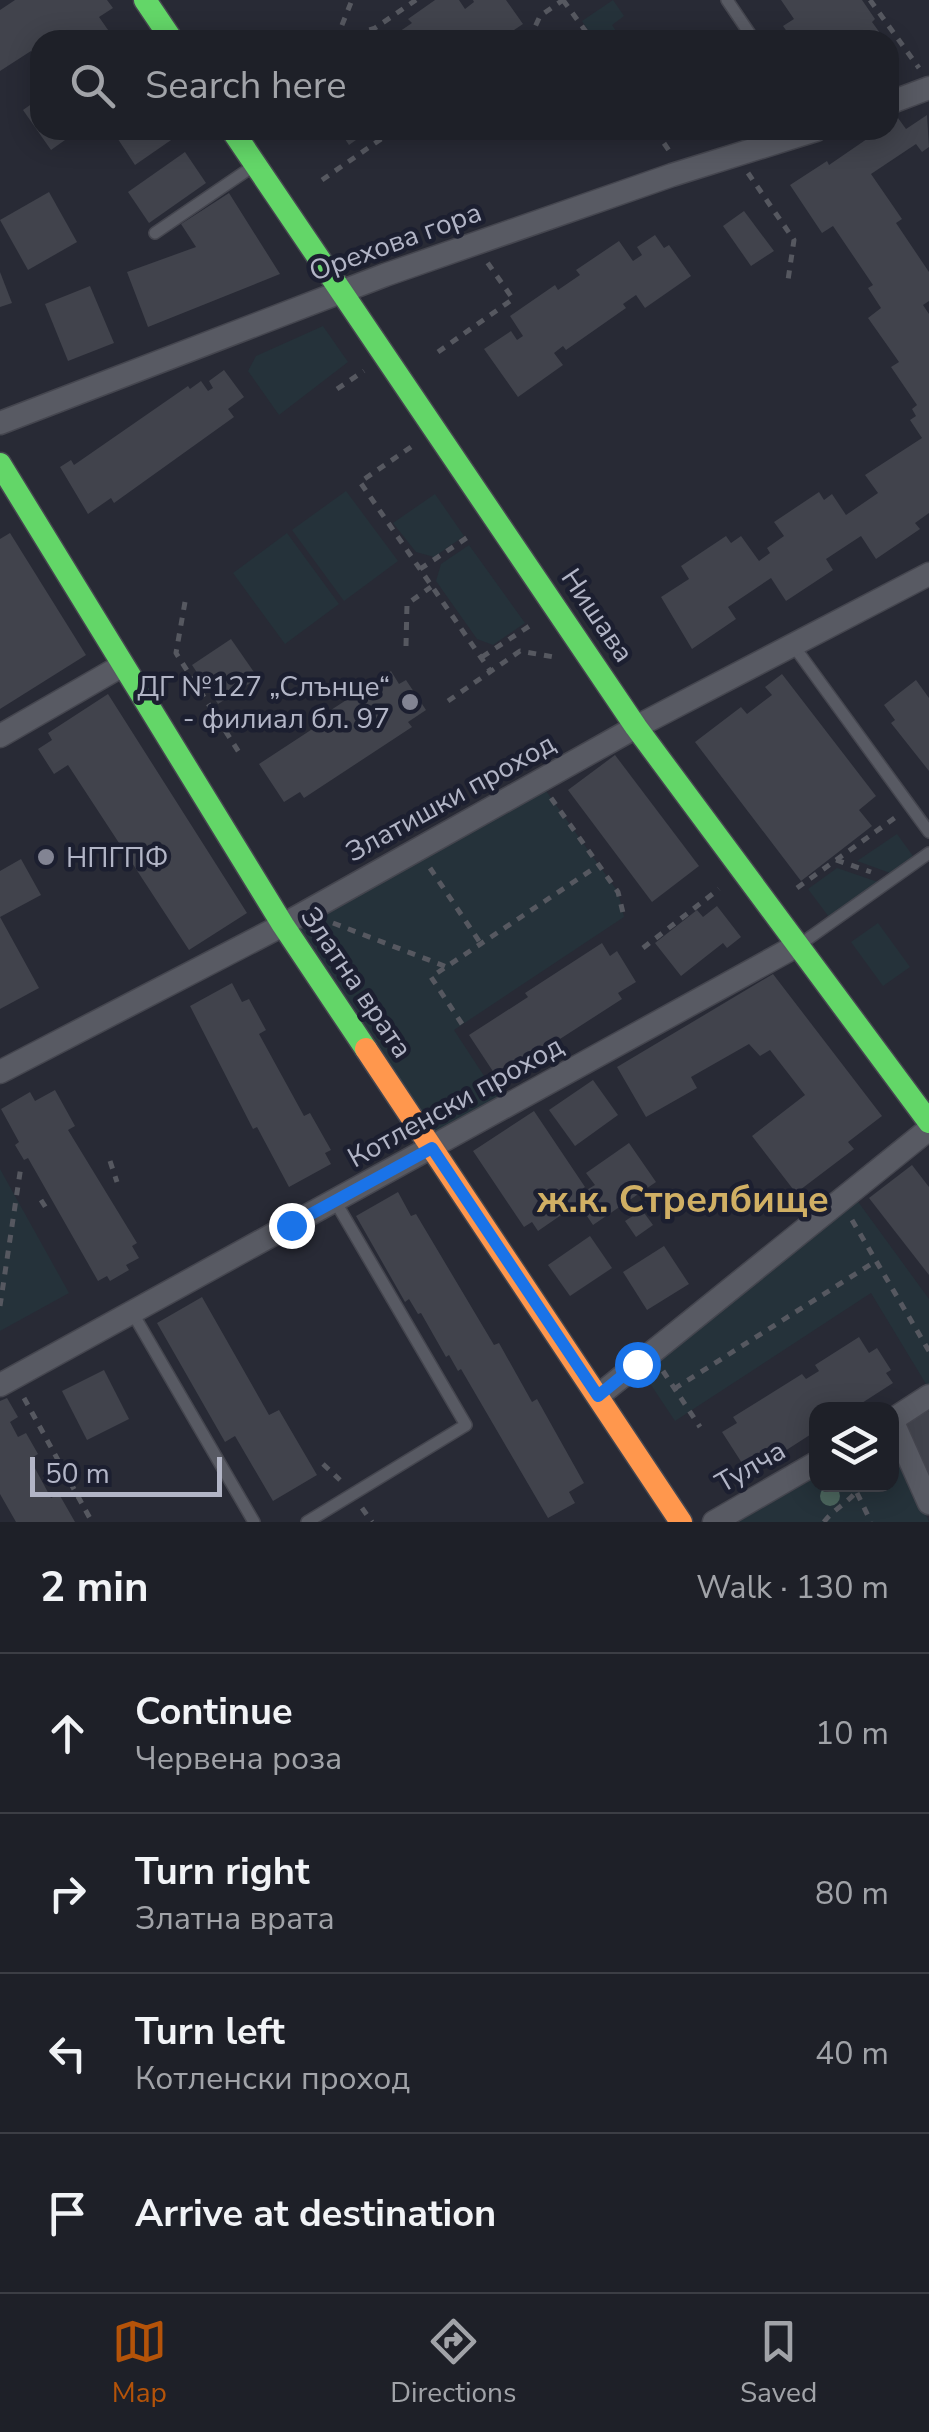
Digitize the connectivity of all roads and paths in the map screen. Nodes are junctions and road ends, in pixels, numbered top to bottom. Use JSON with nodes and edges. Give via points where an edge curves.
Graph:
{"nodes":[{"id":1,"x":144,"y":0,"type":"edge"},
{"id":2,"x":352,"y":0,"type":"edge"},
{"id":3,"x":416,"y":0,"type":"edge"},
{"id":4,"x":563,"y":0,"type":"edge"},
{"id":5,"x":727,"y":0,"type":"edge"},
{"id":6,"x":870,"y":0,"type":"edge"},
{"id":7,"x":405,"y":3,"type":"edge"},
{"id":8,"x":165,"y":30,"type":"edge"},
{"id":9,"x":341,"y":30,"type":"edge"},
{"id":10,"x":368,"y":30,"type":"edge"},
{"id":11,"x":532,"y":30,"type":"edge"},
{"id":12,"x":585,"y":30,"type":"edge"},
{"id":13,"x":747,"y":30,"type":"edge"},
{"id":14,"x":891,"y":30,"type":"edge"},
{"id":15,"x":899,"y":42,"type":"edge"},
{"id":16,"x":924,"y":78,"type":"edge"},
{"id":17,"x":899,"y":96,"type":"edge"},
{"id":18,"x":239,"y":140,"type":"edge"},
{"id":19,"x":380,"y":140,"type":"edge"},
{"id":20,"x":784,"y":140,"type":"edge"},
{"id":21,"x":735,"y":155,"type":"junction"},
{"id":22,"x":256,"y":164,"type":"junction"},
{"id":23,"x":322,"y":180,"type":"dead end"},
{"id":24,"x":155,"y":232,"type":"dead end"},
{"id":25,"x":474,"y":244,"type":"junction"},
{"id":26,"x":788,"y":280,"type":"dead end"},
{"id":27,"x":342,"y":292,"type":"junction"},
{"id":28,"x":438,"y":352,"type":"dead end"},
{"id":29,"x":364,"y":371,"type":"dead end"},
{"id":30,"x":337,"y":389,"type":"dead end"},
{"id":31,"x":0,"y":423,"type":"edge"},
{"id":32,"x":413,"y":445,"type":"dead end"},
{"id":33,"x":0,"y":464,"type":"edge"},
{"id":34,"x":473,"y":534,"type":"dead end"},
{"id":35,"x":420,"y":569,"type":"junction"},
{"id":36,"x":929,"y":574,"type":"edge"},
{"id":37,"x":432,"y":586,"type":"junction"},
{"id":38,"x":185,"y":602,"type":"dead end"},
{"id":39,"x":534,"y":623,"type":"dead end"},
{"id":40,"x":512,"y":638,"type":"junction"},
{"id":41,"x":793,"y":645,"type":"junction"},
{"id":42,"x":406,"y":646,"type":"dead end"},
{"id":43,"x":520,"y":651,"type":"junction"},
{"id":44,"x":557,"y":657,"type":"dead end"},
{"id":45,"x":481,"y":658,"type":"junction"},
{"id":46,"x":123,"y":664,"type":"junction"},
{"id":47,"x":491,"y":672,"type":"junction"},
{"id":48,"x":448,"y":700,"type":"dead end"},
{"id":49,"x":636,"y":727,"type":"junction"},
{"id":50,"x":0,"y":736,"type":"edge"},
{"id":51,"x":240,"y":754,"type":"dead end"},
{"id":52,"x":538,"y":781,"type":"junction"},
{"id":53,"x":899,"y":815,"type":"dead end"},
{"id":54,"x":929,"y":832,"type":"edge"},
{"id":55,"x":417,"y":848,"type":"junction"},
{"id":56,"x":929,"y":854,"type":"edge"},
{"id":57,"x":836,"y":860,"type":"junction"},
{"id":58,"x":599,"y":865,"type":"junction"},
{"id":59,"x":892,"y":880,"type":"junction"},
{"id":60,"x":722,"y":887,"type":"dead end"},
{"id":61,"x":797,"y":888,"type":"dead end"},
{"id":62,"x":305,"y":913,"type":"junction"},
{"id":63,"x":624,"y":918,"type":"dead end"},
{"id":64,"x":283,"y":925,"type":"junction"},
{"id":65,"x":481,"y":944,"type":"junction"},
{"id":66,"x":798,"y":945,"type":"junction"},
{"id":67,"x":643,"y":948,"type":"dead end"},
{"id":68,"x":447,"y":967,"type":"junction"},
{"id":69,"x":462,"y":1024,"type":"dead end"},
{"id":70,"x":0,"y":1072,"type":"edge"},
{"id":71,"x":929,"y":1126,"type":"edge"},
{"id":72,"x":432,"y":1148,"type":"junction"},
{"id":73,"x":110,"y":1161,"type":"dead end"},
{"id":74,"x":22,"y":1166,"type":"dead end"},
{"id":75,"x":118,"y":1182,"type":"dead end"},
{"id":76,"x":41,"y":1200,"type":"dead end"},
{"id":77,"x":335,"y":1201,"type":"junction"},
{"id":78,"x":840,"y":1201,"type":"junction"},
{"id":79,"x":46,"y":1208,"type":"dead end"},
{"id":80,"x":876,"y":1261,"type":"junction"},
{"id":81,"x":0,"y":1306,"type":"edge"},
{"id":82,"x":132,"y":1312,"type":"junction"},
{"id":83,"x":929,"y":1351,"type":"edge"},
{"id":84,"x":651,"y":1353,"type":"junction"},
{"id":85,"x":6,"y":1381,"type":"edge"},
{"id":86,"x":674,"y":1388,"type":"junction"},
{"id":87,"x":598,"y":1396,"type":"junction"},
{"id":88,"x":929,"y":1396,"type":"edge"},
{"id":89,"x":899,"y":1415,"type":"edge"},
{"id":90,"x":700,"y":1428,"type":"dead end"},
{"id":91,"x":899,"y":1436,"type":"edge"},
{"id":92,"x":809,"y":1467,"type":"edge"},
{"id":93,"x":857,"y":1493,"type":"joint"},
{"id":94,"x":929,"y":1502,"type":"edge"},
{"id":95,"x":92,"y":1522,"type":"edge"},
{"id":96,"x":254,"y":1522,"type":"edge"},
{"id":97,"x":307,"y":1522,"type":"edge"},
{"id":98,"x":681,"y":1522,"type":"edge"},
{"id":99,"x":714,"y":1522,"type":"edge"},
{"id":100,"x":824,"y":1522,"type":"edge"},
{"id":101,"x":871,"y":1522,"type":"edge"}],
"edges":[{"from":1,"to":8,"type":"street"},
{"from":2,"to":9,"type":"path"},
{"from":3,"to":7,"type":"path"},
{"from":4,"to":11,"type":"path"},
{"from":4,"to":12,"type":"path"},
{"from":5,"to":13,"type":"lane"},
{"from":6,"to":14,"type":"path"},
{"from":7,"to":10,"type":"path"},
{"from":15,"to":16,"type":"path"},
{"from":16,"to":17,"type":"street"},
{"from":18,"to":22,"type":"street","name":"Нишава"},
{"from":19,"to":23,"type":"path"},
{"from":20,"to":21,"type":"street","name":"Орехова гора"},
{"from":21,"to":25,"type":"street","name":"Орехова гора"},
{"from":21,"to":26,"type":"path","via":[[794,240]]},
{"from":22,"to":24,"type":"lane"},
{"from":22,"to":27,"type":"street","name":"Нишава"},
{"from":25,"to":27,"type":"street","name":"Орехова гора"},
{"from":25,"to":28,"type":"path","via":[[513,299]]},
{"from":27,"to":31,"type":"street","name":"Орехова гора"},
{"from":27,"to":49,"type":"street","name":"Нишава"},
{"from":29,"to":30,"type":"path"},
{"from":32,"to":35,"type":"path","via":[[360,482]]},
{"from":33,"to":46,"type":"street","name":"Златна врата"},
{"from":34,"to":35,"type":"path"},
{"from":35,"to":37,"type":"path"},
{"from":36,"to":41,"type":"street","name":"Златишки проход"},
{"from":37,"to":42,"type":"path","via":[[406,604]]},
{"from":37,"to":45,"type":"path"},
{"from":38,"to":51,"type":"path","via":[[176,654]]},
{"from":39,"to":40,"type":"path"},
{"from":40,"to":43,"type":"path"},
{"from":40,"to":45,"type":"path"},
{"from":41,"to":49,"type":"street","name":"Златишки проход"},
{"from":41,"to":54,"type":"lane"},
{"from":43,"to":44,"type":"path"},
{"from":43,"to":47,"type":"path"},
{"from":45,"to":47,"type":"path"},
{"from":46,"to":50,"type":"street"},
{"from":46,"to":64,"type":"street","name":"Златна врата"},
{"from":47,"to":48,"type":"path"},
{"from":49,"to":52,"type":"street","name":"Златишки проход"},
{"from":49,"to":66,"type":"street","name":"Нишава"},
{"from":52,"to":55,"type":"street","name":"Златишки проход"},
{"from":52,"to":58,"type":"path"},
{"from":53,"to":57,"type":"path"},
{"from":55,"to":62,"type":"street","name":"Златишки проход"},
{"from":55,"to":65,"type":"path"},
{"from":56,"to":59,"type":"lane","name":"Котленски проход"},
{"from":57,"to":59,"type":"path"},
{"from":57,"to":61,"type":"path"},
{"from":58,"to":63,"type":"path","via":[[618,892]]},
{"from":58,"to":65,"type":"path"},
{"from":59,"to":66,"type":"lane","name":"Котленски проход"},
{"from":60,"to":67,"type":"path"},
{"from":62,"to":64,"type":"street","name":"Златишки проход"},
{"from":62,"to":68,"type":"path"},
{"from":64,"to":70,"type":"street","name":"Златишки проход"},
{"from":64,"to":72,"type":"street","name":"Златна врата"},
{"from":65,"to":68,"type":"path"},
{"from":66,"to":71,"type":"street","name":"Нишава"},
{"from":66,"to":72,"type":"street","name":"Котленски проход"},
{"from":68,"to":69,"type":"path","via":[[431,977]]},
{"from":71,"to":78,"type":"street"},
{"from":72,"to":77,"type":"street","name":"Котленски проход"},
{"from":72,"to":87,"type":"street","name":"Златна врата"},
{"from":73,"to":75,"type":"path"},
{"from":74,"to":81,"type":"path"},
{"from":76,"to":79,"type":"path"},
{"from":77,"to":82,"type":"street","name":"Котленски проход"},
{"from":77,"to":97,"type":"lane","via":[[466,1425]]},
{"from":78,"to":80,"type":"path"},
{"from":78,"to":84,"type":"street"},
{"from":80,"to":83,"type":"path"},
{"from":80,"to":86,"type":"path"},
{"from":82,"to":85,"type":"street","name":"Котленски проход"},
{"from":82,"to":96,"type":"lane"},
{"from":84,"to":86,"type":"path"},
{"from":84,"to":87,"type":"street"},
{"from":85,"to":95,"type":"path"},
{"from":86,"to":90,"type":"path"},
{"from":87,"to":98,"type":"street","name":"Златна врата"},
{"from":88,"to":89,"type":"street"},
{"from":91,"to":94,"type":"street"},
{"from":92,"to":99,"type":"street","name":"Тулча"},
{"from":93,"to":100,"type":"path"},
{"from":93,"to":101,"type":"path"}]}
